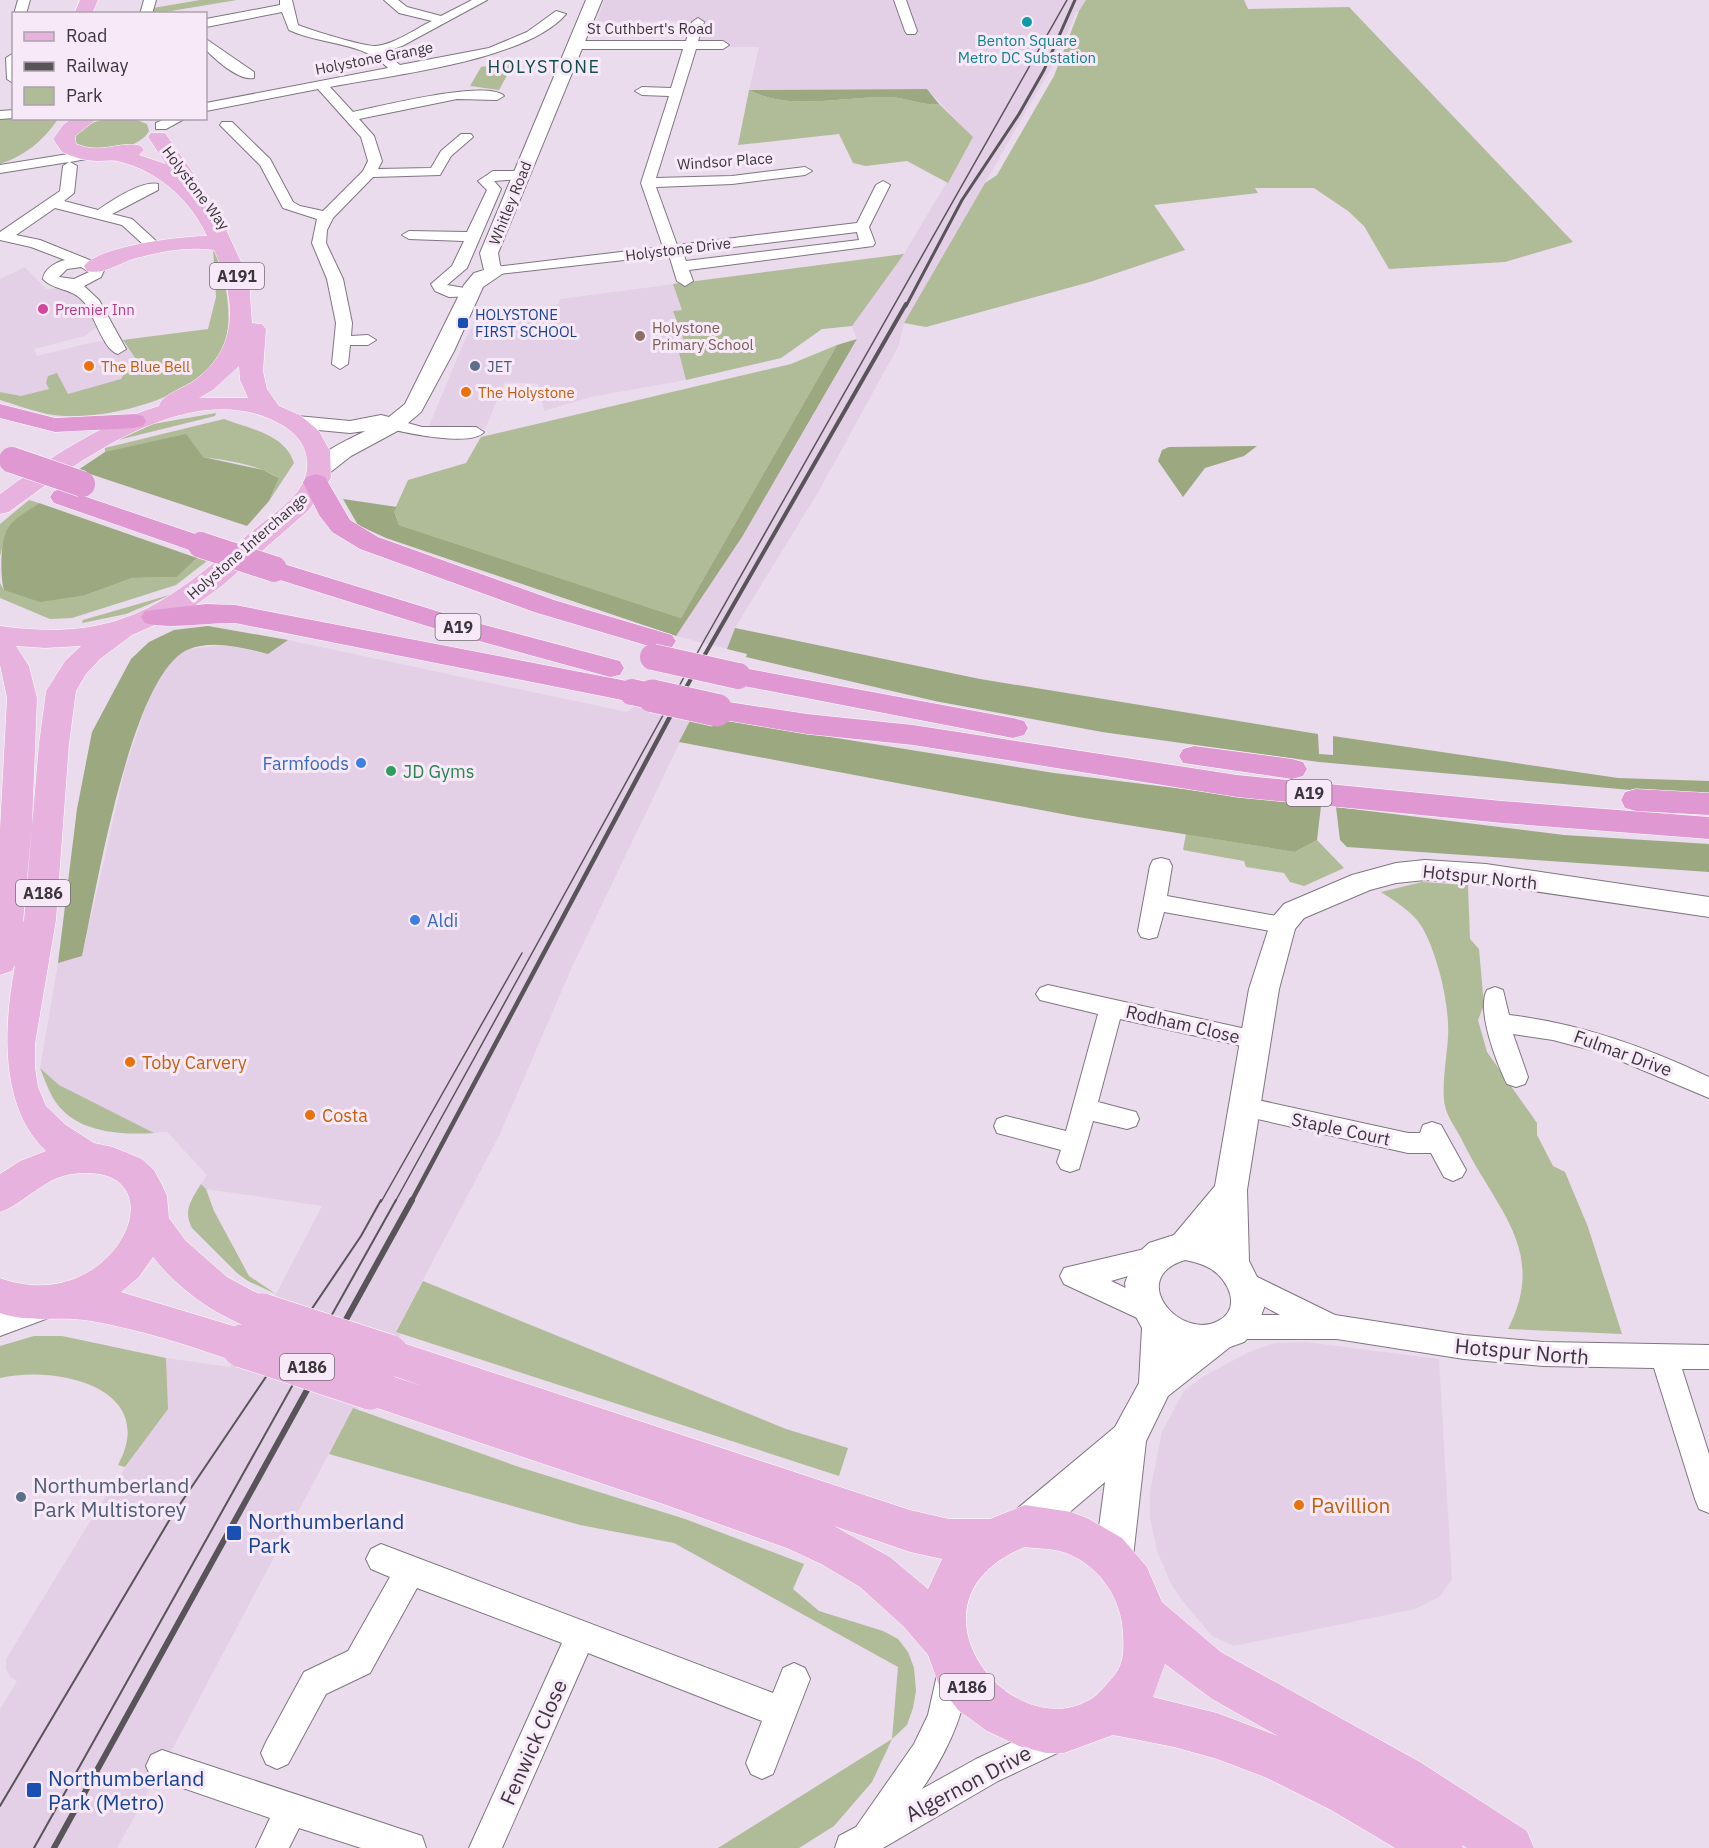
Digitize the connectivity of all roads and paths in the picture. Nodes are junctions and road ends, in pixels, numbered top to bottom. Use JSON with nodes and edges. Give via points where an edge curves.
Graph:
{"nodes":[{"id":1,"x":390,"y":0,"type":"edge"},
{"id":2,"x":482,"y":0,"type":"edge"},
{"id":3,"x":594,"y":0,"type":"edge"},
{"id":4,"x":900,"y":0,"type":"edge"},
{"id":5,"x":286,"y":4,"type":"edge"},
{"id":6,"x":560,"y":14,"type":"dead end"},
{"id":7,"x":444,"y":20,"type":"junction"},
{"id":8,"x":699,"y":22,"type":"dead end"},
{"id":9,"x":207,"y":23,"type":"edge"},
{"id":10,"x":911,"y":31,"type":"dead end"},
{"id":11,"x":526,"y":38,"type":"junction"},
{"id":12,"x":542,"y":43,"type":"dead end"},
{"id":13,"x":576,"y":45,"type":"junction"},
{"id":14,"x":693,"y":45,"type":"junction"},
{"id":15,"x":723,"y":45,"type":"dead end"},
{"id":16,"x":376,"y":50,"type":"junction"},
{"id":17,"x":212,"y":57,"type":"edge"},
{"id":18,"x":12,"y":64,"type":"edge"},
{"id":19,"x":397,"y":70,"type":"junction"},
{"id":20,"x":265,"y":71,"type":"dead end"},
{"id":21,"x":0,"y":72,"type":"edge"},
{"id":22,"x":249,"y":75,"type":"junction"},
{"id":23,"x":229,"y":80,"type":"dead end"},
{"id":24,"x":321,"y":85,"type":"junction"},
{"id":25,"x":642,"y":91,"type":"dead end"},
{"id":26,"x":676,"y":92,"type":"junction"},
{"id":27,"x":497,"y":96,"type":"dead end"},
{"id":28,"x":207,"y":108,"type":"edge"},
{"id":29,"x":352,"y":116,"type":"junction"},
{"id":30,"x":175,"y":120,"type":"edge"},
{"id":31,"x":227,"y":125,"type":"dead end"},
{"id":32,"x":158,"y":127,"type":"edge"},
{"id":33,"x":67,"y":130,"type":"edge"},
{"id":34,"x":258,"y":136,"type":"dead end"},
{"id":35,"x":466,"y":136,"type":"dead end"},
{"id":36,"x":242,"y":141,"type":"junction"},
{"id":37,"x":114,"y":154,"type":"junction"},
{"id":38,"x":90,"y":155,"type":"junction"},
{"id":39,"x":70,"y":166,"type":"dead end"},
{"id":40,"x":1,"y":169,"type":"edge"},
{"id":41,"x":805,"y":171,"type":"dead end"},
{"id":42,"x":369,"y":173,"type":"junction"},
{"id":43,"x":521,"y":175,"type":"junction"},
{"id":44,"x":648,"y":183,"type":"junction"},
{"id":45,"x":884,"y":183,"type":"dead end"},
{"id":46,"x":153,"y":187,"type":"dead end"},
{"id":47,"x":54,"y":203,"type":"junction"},
{"id":48,"x":101,"y":214,"type":"junction"},
{"id":49,"x":326,"y":216,"type":"junction"},
{"id":50,"x":862,"y":227,"type":"junction"},
{"id":51,"x":409,"y":235,"type":"dead end"},
{"id":52,"x":2,"y":236,"type":"edge"},
{"id":53,"x":473,"y":237,"type":"junction"},
{"id":54,"x":168,"y":239,"type":"dead end"},
{"id":55,"x":150,"y":243,"type":"junction"},
{"id":56,"x":223,"y":245,"type":"junction"},
{"id":57,"x":130,"y":248,"type":"dead end"},
{"id":58,"x":50,"y":250,"type":"junction"},
{"id":59,"x":672,"y":250,"type":"junction"},
{"id":60,"x":90,"y":268,"type":"junction"},
{"id":61,"x":53,"y":272,"type":"junction"},
{"id":62,"x":495,"y":272,"type":"junction"},
{"id":63,"x":72,"y":284,"type":"junction"},
{"id":64,"x":471,"y":293,"type":"junction"},
{"id":65,"x":91,"y":300,"type":"junction"},
{"id":66,"x":368,"y":339,"type":"dead end"},
{"id":67,"x":341,"y":341,"type":"junction"},
{"id":68,"x":118,"y":349,"type":"dead end"},
{"id":69,"x":340,"y":364,"type":"dead end"},
{"id":70,"x":422,"y":393,"type":"junction"},
{"id":71,"x":269,"y":409,"type":"junction"},
{"id":72,"x":0,"y":411,"type":"edge"},
{"id":73,"x":143,"y":418,"type":"junction"},
{"id":74,"x":297,"y":422,"type":"junction"},
{"id":75,"x":393,"y":424,"type":"junction"},
{"id":76,"x":476,"y":432,"type":"dead end"},
{"id":77,"x":4,"y":464,"type":"edge"},
{"id":78,"x":318,"y":476,"type":"junction"},
{"id":79,"x":0,"y":506,"type":"edge"},
{"id":80,"x":141,"y":622,"type":"junction"},
{"id":81,"x":0,"y":634,"type":"edge"},
{"id":82,"x":0,"y":644,"type":"edge"},
{"id":83,"x":648,"y":667,"type":"junction"},
{"id":84,"x":731,"y":686,"type":"junction"},
{"id":85,"x":1709,"y":804,"type":"edge"},
{"id":86,"x":1709,"y":828,"type":"edge"},
{"id":87,"x":1161,"y":866,"type":"dead end"},
{"id":88,"x":1154,"y":902,"type":"junction"},
{"id":89,"x":1709,"y":907,"type":"edge"},
{"id":90,"x":1282,"y":926,"type":"junction"},
{"id":91,"x":1149,"y":931,"type":"dead end"},
{"id":92,"x":0,"y":962,"type":"edge"},
{"id":93,"x":1048,"y":994,"type":"dead end"},
{"id":94,"x":1495,"y":996,"type":"dead end"},
{"id":95,"x":1111,"y":1008,"type":"junction"},
{"id":96,"x":1497,"y":1023,"type":"junction"},
{"id":97,"x":1255,"y":1040,"type":"junction"},
{"id":98,"x":1516,"y":1077,"type":"dead end"},
{"id":99,"x":1709,"y":1088,"type":"edge"},
{"id":100,"x":1244,"y":1107,"type":"junction"},
{"id":101,"x":1084,"y":1109,"type":"junction"},
{"id":102,"x":1127,"y":1119,"type":"dead end"},
{"id":103,"x":1006,"y":1126,"type":"dead end"},
{"id":104,"x":88,"y":1158,"type":"junction"},
{"id":105,"x":1453,"y":1170,"type":"dead end"},
{"id":106,"x":1231,"y":1190,"type":"junction"},
{"id":107,"x":0,"y":1196,"type":"edge"},
{"id":108,"x":150,"y":1222,"type":"junction"},
{"id":109,"x":1185,"y":1246,"type":"junction"},
{"id":110,"x":1153,"y":1258,"type":"junction"},
{"id":111,"x":1238,"y":1273,"type":"junction"},
{"id":112,"x":0,"y":1295,"type":"edge"},
{"id":113,"x":57,"y":1301,"type":"junction"},
{"id":114,"x":1153,"y":1317,"type":"junction"},
{"id":115,"x":0,"y":1321,"type":"edge"},
{"id":116,"x":1337,"y":1327,"type":"junction"},
{"id":117,"x":253,"y":1331,"type":"junction"},
{"id":118,"x":1226,"y":1332,"type":"junction"},
{"id":119,"x":1664,"y":1357,"type":"junction"},
{"id":120,"x":1709,"y":1357,"type":"edge"},
{"id":121,"x":379,"y":1372,"type":"junction"},
{"id":122,"x":1156,"y":1385,"type":"junction"},
{"id":123,"x":1128,"y":1439,"type":"junction"},
{"id":124,"x":1703,"y":1466,"type":"edge"},
{"id":125,"x":1709,"y":1499,"type":"edge"},
{"id":126,"x":1007,"y":1533,"type":"junction"},
{"id":127,"x":1114,"y":1557,"type":"junction"},
{"id":128,"x":381,"y":1559,"type":"dead end"},
{"id":129,"x":411,"y":1570,"type":"junction"},
{"id":130,"x":1146,"y":1618,"type":"junction"},
{"id":131,"x":581,"y":1635,"type":"junction"},
{"id":132,"x":948,"y":1652,"type":"junction"},
{"id":133,"x":794,"y":1679,"type":"dead end"},
{"id":134,"x":782,"y":1712,"type":"junction"},
{"id":135,"x":1092,"y":1721,"type":"junction"},
{"id":136,"x":277,"y":1753,"type":"dead end"},
{"id":137,"x":762,"y":1763,"type":"dead end"},
{"id":138,"x":162,"y":1766,"type":"dead end"},
{"id":139,"x":292,"y":1808,"type":"junction"},
{"id":140,"x":858,"y":1844,"type":"edge"},
{"id":141,"x":272,"y":1848,"type":"edge"},
{"id":142,"x":410,"y":1848,"type":"edge"},
{"id":143,"x":485,"y":1848,"type":"edge"},
{"id":144,"x":1438,"y":1848,"type":"edge"},
{"id":145,"x":1510,"y":1848,"type":"edge"}],
"edges":[{"from":1,"to":7,"type":"street","via":[[403,10]]},
{"from":2,"to":7,"type":"street"},
{"from":3,"to":13,"type":"street","name":"Whitley Road"},
{"from":4,"to":10,"type":"street"},
{"from":5,"to":9,"type":"street"},
{"from":5,"to":16,"type":"street","via":[[293,27],[304,34]]},
{"from":6,"to":11,"type":"street","name":"Holystone Grange"},
{"from":7,"to":16,"type":"street"},
{"from":8,"to":14,"type":"street"},
{"from":11,"to":12,"type":"street"},
{"from":11,"to":19,"type":"street","name":"Holystone Grange","via":[[492,51]]},
{"from":13,"to":14,"type":"street","name":"St Cuthbert's Road"},
{"from":13,"to":43,"type":"street","name":"Whitley Road"},
{"from":14,"to":15,"type":"street","name":"St Cuthbert's Road"},
{"from":14,"to":26,"type":"street"},
{"from":16,"to":19,"type":"street"},
{"from":17,"to":22,"type":"street"},
{"from":18,"to":21,"type":"street"},
{"from":19,"to":24,"type":"street","name":"Holystone Grange"},
{"from":20,"to":22,"type":"street"},
{"from":22,"to":23,"type":"street"},
{"from":24,"to":28,"type":"street","name":"Holystone Grange"},
{"from":24,"to":29,"type":"street"},
{"from":25,"to":26,"type":"street"},
{"from":26,"to":44,"type":"street"},
{"from":27,"to":29,"type":"street","via":[[481,100],[457,95]]},
{"from":29,"to":42,"type":"street","via":[[367,136],[375,161]]},
{"from":30,"to":32,"type":"street"},
{"from":31,"to":36,"type":"street"},
{"from":32,"to":37,"type":"main road","name":"Holystone Way","number":"A191","via":[[131,151]]},
{"from":32,"to":71,"type":"main road","name":"Holystone Way","number":"A191","via":[[181,172],[223,220],[242,254],[252,282],[251,382]]},
{"from":33,"to":38,"type":"main road","name":"Holystone Way","number":"A191","via":[[65,144],[71,150]]},
{"from":33,"to":40,"type":"street"},
{"from":34,"to":36,"type":"street"},
{"from":35,"to":42,"type":"street","via":[[446,154],[435,172]]},
{"from":36,"to":49,"type":"street","via":[[266,163],[286,205],[298,213]]},
{"from":37,"to":38,"type":"main road","name":"Holystone Way","number":"A191"},
{"from":37,"to":56,"type":"main road","name":"Holystone Way","number":"A191","via":[[146,162],[171,176],[212,223]]},
{"from":38,"to":40,"type":"street"},
{"from":39,"to":47,"type":"street","via":[[69,189]]},
{"from":41,"to":44,"type":"street","name":"Windsor Place","via":[[732,180]]},
{"from":42,"to":49,"type":"street"},
{"from":43,"to":53,"type":"street","via":[[493,175],[485,181],[494,189]]},
{"from":43,"to":62,"type":"street","name":"Whitley Road","via":[[489,253]]},
{"from":44,"to":59,"type":"street"},
{"from":45,"to":50,"type":"street","name":"Holystone Drive"},
{"from":46,"to":48,"type":"street"},
{"from":47,"to":48,"type":"street"},
{"from":47,"to":52,"type":"street"},
{"from":48,"to":55,"type":"street","via":[[127,222]]},
{"from":49,"to":67,"type":"street","via":[[320,243],[335,279],[344,323]]},
{"from":50,"to":59,"type":"street","name":"Holystone Drive"},
{"from":50,"to":59,"type":"street","name":"Holystone Drive","via":[[868,243],[683,274]]},
{"from":51,"to":53,"type":"street"},
{"from":52,"to":58,"type":"street"},
{"from":53,"to":64,"type":"street","via":[[459,268],[439,284],[449,292]]},
{"from":54,"to":55,"type":"street"},
{"from":55,"to":57,"type":"street"},
{"from":56,"to":60,"type":"main road","via":[[183,243],[122,256]]},
{"from":56,"to":73,"type":"main road","name":"Holystone Way","number":"A191","via":[[238,279],[241,332],[237,348],[218,374]]},
{"from":58,"to":60,"type":"street"},
{"from":58,"to":61,"type":"street","via":[[56,262]]},
{"from":59,"to":62,"type":"street","name":"Holystone Drive"},
{"from":60,"to":61,"type":"street","via":[[69,263]]},
{"from":60,"to":63,"type":"street"},
{"from":60,"to":65,"type":"street"},
{"from":61,"to":63,"type":"street","via":[[54,281]]},
{"from":62,"to":64,"type":"street","name":"Whitley Road","via":[[477,280]]},
{"from":63,"to":65,"type":"street"},
{"from":64,"to":70,"type":"street","name":"Whitley Road"},
{"from":65,"to":68,"type":"street"},
{"from":66,"to":67,"type":"street"},
{"from":67,"to":69,"type":"street"},
{"from":70,"to":74,"type":"street","name":"Whitley Road","via":[[401,411],[371,424],[350,427]]},
{"from":70,"to":75,"type":"street","name":"Whitley Road","via":[[414,408]]},
{"from":71,"to":73,"type":"main road","via":[[218,403]]},
{"from":71,"to":74,"type":"main road"},
{"from":72,"to":73,"type":"highway","via":[[72,426]]},
{"from":73,"to":79,"type":"main road","via":[[91,442]]},
{"from":74,"to":78,"type":"main road","via":[[317,447]]},
{"from":75,"to":76,"type":"street","via":[[422,432]]},
{"from":75,"to":78,"type":"street","name":"Whitley Road","via":[[349,447]]},
{"from":77,"to":83,"type":"highway","number":"A19","bridge":true,"via":[[456,626]]},
{"from":78,"to":80,"type":"main road","name":"Holystone Interchange","via":[[296,507],[195,592]]},
{"from":78,"to":83,"type":"highway","via":[[332,515],[341,526],[369,543],[513,596]]},
{"from":80,"to":81,"type":"main road","name":"Holystone Interchange","via":[[62,638]]},
{"from":80,"to":83,"type":"highway","via":[[206,613],[235,614]]},
{"from":80,"to":104,"type":"main road","number":"A186","via":[[90,653],[61,691],[40,921],[18,1044],[20,1087],[31,1115]]},
{"from":82,"to":92,"type":"main road","number":"A186","via":[[18,674],[22,698],[11,880]]},
{"from":83,"to":84,"type":"highway","bridge":true},
{"from":83,"to":84,"type":"highway","number":"A19","bridge":true},
{"from":84,"to":85,"type":"highway","number":"A19","via":[[1236,763],[1502,791]]},
{"from":84,"to":86,"type":"highway","number":"A19","via":[[807,724],[913,735],[1237,786]]},
{"from":87,"to":88,"type":"street"},
{"from":88,"to":90,"type":"street"},
{"from":88,"to":91,"type":"street"},
{"from":89,"to":90,"type":"street","name":"Hotspur North","via":[[1486,874],[1425,870],[1377,878],[1338,891],[1294,911]]},
{"from":90,"to":97,"type":"street","via":[[1267,974]]},
{"from":93,"to":95,"type":"street","name":"Rodham Close"},
{"from":94,"to":96,"type":"street"},
{"from":95,"to":97,"type":"street","name":"Rodham Close"},
{"from":95,"to":101,"type":"street","name":"Rodham Close"},
{"from":96,"to":98,"type":"street"},
{"from":96,"to":99,"type":"street","name":"Fulmar Drive","via":[[1597,1040]]},
{"from":97,"to":100,"type":"street"},
{"from":100,"to":105,"type":"street","name":"Staple Court","via":[[1408,1143],[1434,1136]]},
{"from":100,"to":106,"type":"street"},
{"from":101,"to":102,"type":"street"},
{"from":101,"to":103,"type":"street","name":"Rodham Close","via":[[1073,1153]]},
{"from":104,"to":107,"type":"main road","number":"A186","via":[[47,1166]]},
{"from":104,"to":108,"type":"main road","number":"A186","via":[[117,1163],[140,1179],[149,1195]]},
{"from":106,"to":109,"type":"street"},
{"from":106,"to":111,"type":"street"},
{"from":108,"to":113,"type":"main road","number":"A186","via":[[141,1245],[124,1267],[100,1286]]},
{"from":108,"to":117,"type":"main road","number":"A186","via":[[169,1250],[232,1303]]},
{"from":109,"to":110,"type":"street"},
{"from":109,"to":111,"type":"street","via":[[1210,1250]]},
{"from":110,"to":114,"type":"street","via":[[1141,1279],[1142,1296]]},
{"from":110,"to":114,"type":"street","via":[[1074,1276]]},
{"from":111,"to":116,"type":"street","name":"Hotspur North","via":[[1284,1305]]},
{"from":111,"to":118,"type":"street","via":[[1248,1297],[1246,1310]]},
{"from":112,"to":113,"type":"main road","number":"A186","via":[[20,1302]]},
{"from":113,"to":115,"type":"street"},
{"from":113,"to":117,"type":"main road","number":"A186","via":[[103,1304]]},
{"from":114,"to":118,"type":"street","via":[[1183,1337],[1201,1340]]},
{"from":114,"to":122,"type":"street"},
{"from":116,"to":118,"type":"street","name":"Hotspur North"},
{"from":116,"to":119,"type":"street","name":"Hotspur North","via":[[1475,1348],[1565,1356]]},
{"from":117,"to":121,"type":"main road","number":"A186","bridge":true},
{"from":118,"to":122,"type":"street"},
{"from":119,"to":120,"type":"street","name":"Hotspur North"},
{"from":119,"to":124,"type":"street"},
{"from":121,"to":126,"type":"main road","number":"A186","via":[[910,1531],[949,1540]]},
{"from":121,"to":132,"type":"main road","number":"A186","via":[[827,1546],[861,1563],[916,1606]]},
{"from":122,"to":123,"type":"street"},
{"from":123,"to":126,"type":"street"},
{"from":123,"to":127,"type":"street"},
{"from":124,"to":125,"type":"street"},
{"from":126,"to":127,"type":"main road","number":"A186","via":[[1066,1530]]},
{"from":126,"to":132,"type":"main road","via":[[972,1553],[953,1582],[944,1619]]},
{"from":127,"to":130,"type":"main road","number":"A186","via":[[1134,1584]]},
{"from":128,"to":129,"type":"street"},
{"from":129,"to":131,"type":"street"},
{"from":129,"to":136,"type":"street","via":[[359,1662],[315,1683]]},
{"from":130,"to":135,"type":"main road","number":"A186","via":[[1146,1650],[1132,1689]]},
{"from":130,"to":145,"type":"main road","number":"A186","via":[[1220,1678],[1403,1779]]},
{"from":131,"to":134,"type":"street"},
{"from":131,"to":143,"type":"street","name":"Fenwick Close"},
{"from":132,"to":135,"type":"main road","number":"A186","via":[[975,1695],[1013,1721],[1053,1731]]},
{"from":132,"to":140,"type":"street","name":"Algernon Drive","via":[[948,1706],[941,1728],[912,1777]]},
{"from":133,"to":134,"type":"street"},
{"from":134,"to":137,"type":"street"},
{"from":135,"to":140,"type":"street","name":"Algernon Drive","via":[[987,1770]]},
{"from":135,"to":144,"type":"main road","number":"A186","via":[[1182,1726],[1269,1755],[1344,1792]]},
{"from":138,"to":139,"type":"street"},
{"from":139,"to":141,"type":"street"},
{"from":139,"to":142,"type":"street"}]}
